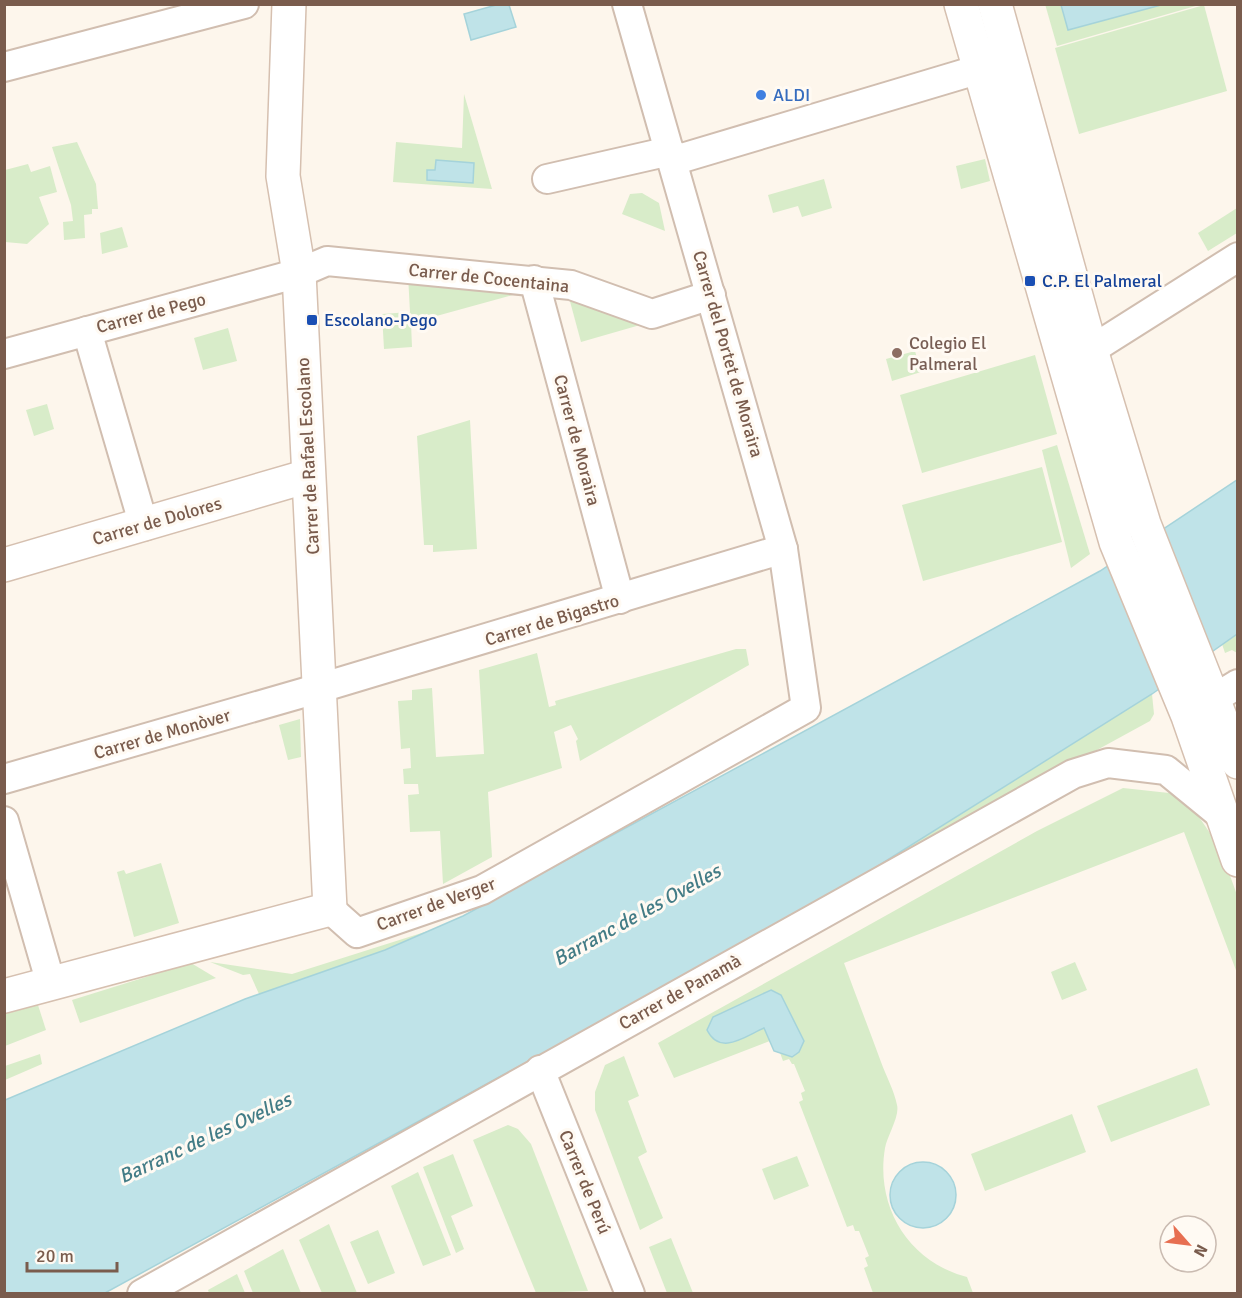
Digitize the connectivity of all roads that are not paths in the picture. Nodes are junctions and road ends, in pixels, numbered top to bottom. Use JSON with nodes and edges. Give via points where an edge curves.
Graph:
{"nodes":[{"id":1,"x":244,"y":4,"type":"edge"},
{"id":2,"x":289,"y":4,"type":"edge"},
{"id":3,"x":627,"y":4,"type":"edge"},
{"id":4,"x":961,"y":4,"type":"edge"},
{"id":5,"x":995,"y":4,"type":"edge"},
{"id":6,"x":4,"y":67,"type":"edge"},
{"id":7,"x":980,"y":69,"type":"junction"},
{"id":8,"x":1017,"y":84,"type":"junction"},
{"id":9,"x":671,"y":156,"type":"junction"},
{"id":10,"x":547,"y":179,"type":"dead end"},
{"id":11,"x":1238,"y":257,"type":"edge"},
{"id":12,"x":299,"y":273,"type":"junction"},
{"id":13,"x":534,"y":280,"type":"junction"},
{"id":14,"x":711,"y":295,"type":"junction"},
{"id":15,"x":87,"y":331,"type":"junction"},
{"id":16,"x":1091,"y":350,"type":"junction"},
{"id":17,"x":4,"y":354,"type":"edge"},
{"id":18,"x":308,"y":476,"type":"junction"},
{"id":19,"x":1100,"y":489,"type":"junction"},
{"id":20,"x":144,"y":526,"type":"junction"},
{"id":21,"x":783,"y":549,"type":"junction"},
{"id":22,"x":4,"y":565,"type":"edge"},
{"id":23,"x":620,"y":599,"type":"junction"},
{"id":24,"x":320,"y":688,"type":"junction"},
{"id":25,"x":1212,"y":699,"type":"edge"},
{"id":26,"x":807,"y":708,"type":"joint"},
{"id":27,"x":1238,"y":762,"type":"edge"},
{"id":28,"x":4,"y":779,"type":"edge"},
{"id":29,"x":1221,"y":815,"type":"junction"},
{"id":30,"x":4,"y":821,"type":"edge"},
{"id":31,"x":1238,"y":860,"type":"edge"},
{"id":32,"x":330,"y":909,"type":"junction"},
{"id":33,"x":51,"y":984,"type":"junction"},
{"id":34,"x":4,"y":996,"type":"edge"},
{"id":35,"x":540,"y":1070,"type":"junction"},
{"id":36,"x":142,"y":1293,"type":"edge"},
{"id":37,"x":630,"y":1293,"type":"edge"}],
"edges":[{"from":1,"to":6,"type":"street"},
{"from":2,"to":12,"type":"street","name":"Carrer de Rafael Escolano","via":[[283,176]]},
{"from":3,"to":9,"type":"street","name":"Carrer del Portet de Moraira"},
{"from":4,"to":7,"type":"street"},
{"from":5,"to":8,"type":"street"},
{"from":7,"to":8,"type":"street"},
{"from":7,"to":9,"type":"street"},
{"from":7,"to":19,"type":"street"},
{"from":8,"to":16,"type":"street"},
{"from":9,"to":10,"type":"street"},
{"from":9,"to":14,"type":"street","name":"Carrer del Portet de Moraira"},
{"from":11,"to":16,"type":"street"},
{"from":12,"to":13,"type":"street","name":"Carrer de Cocentaina","via":[[327,261]]},
{"from":12,"to":15,"type":"street","name":"Carrer de Pego"},
{"from":12,"to":18,"type":"street","name":"Carrer de Rafael Escolano"},
{"from":13,"to":14,"type":"street","name":"Carrer de Cocentaina","via":[[571,285],[652,314]]},
{"from":13,"to":23,"type":"street","name":"Carrer de Moraira"},
{"from":14,"to":21,"type":"street","name":"Carrer del Portet de Moraira"},
{"from":15,"to":17,"type":"street","name":"Carrer de Pego"},
{"from":15,"to":20,"type":"street"},
{"from":16,"to":19,"type":"street","via":[[1083,368],[1086,395],[1105,458]]},
{"from":16,"to":25,"type":"street","via":[[1144,524]]},
{"from":18,"to":20,"type":"street","name":"Carrer de Dolores"},
{"from":18,"to":24,"type":"street","name":"Carrer de Rafael Escolano"},
{"from":19,"to":25,"type":"street","via":[[1116,542]]},
{"from":20,"to":22,"type":"street","name":"Carrer de Dolores"},
{"from":21,"to":23,"type":"street","name":"Carrer de Bigastro"},
{"from":21,"to":26,"type":"street","name":"Carrer del Portet de Moraira"},
{"from":23,"to":24,"type":"street","name":"Carrer de Bigastro"},
{"from":24,"to":28,"type":"street","name":"Carrer de Monòver"},
{"from":24,"to":32,"type":"street","name":"Carrer de Rafael Escolano"},
{"from":25,"to":27,"type":"street"},
{"from":25,"to":29,"type":"street"},
{"from":26,"to":32,"type":"street","name":"Carrer de Verger","via":[[482,890],[357,933]]},
{"from":29,"to":31,"type":"street"},
{"from":29,"to":35,"type":"street","name":"Carrer de Panamà","via":[[1166,770],[1108,763],[1073,774]]},
{"from":30,"to":33,"type":"street"},
{"from":32,"to":33,"type":"street"},
{"from":33,"to":34,"type":"street"},
{"from":35,"to":36,"type":"street","name":"Carrer de Panamà"},
{"from":35,"to":37,"type":"street","name":"Carrer de Perú"}]}
